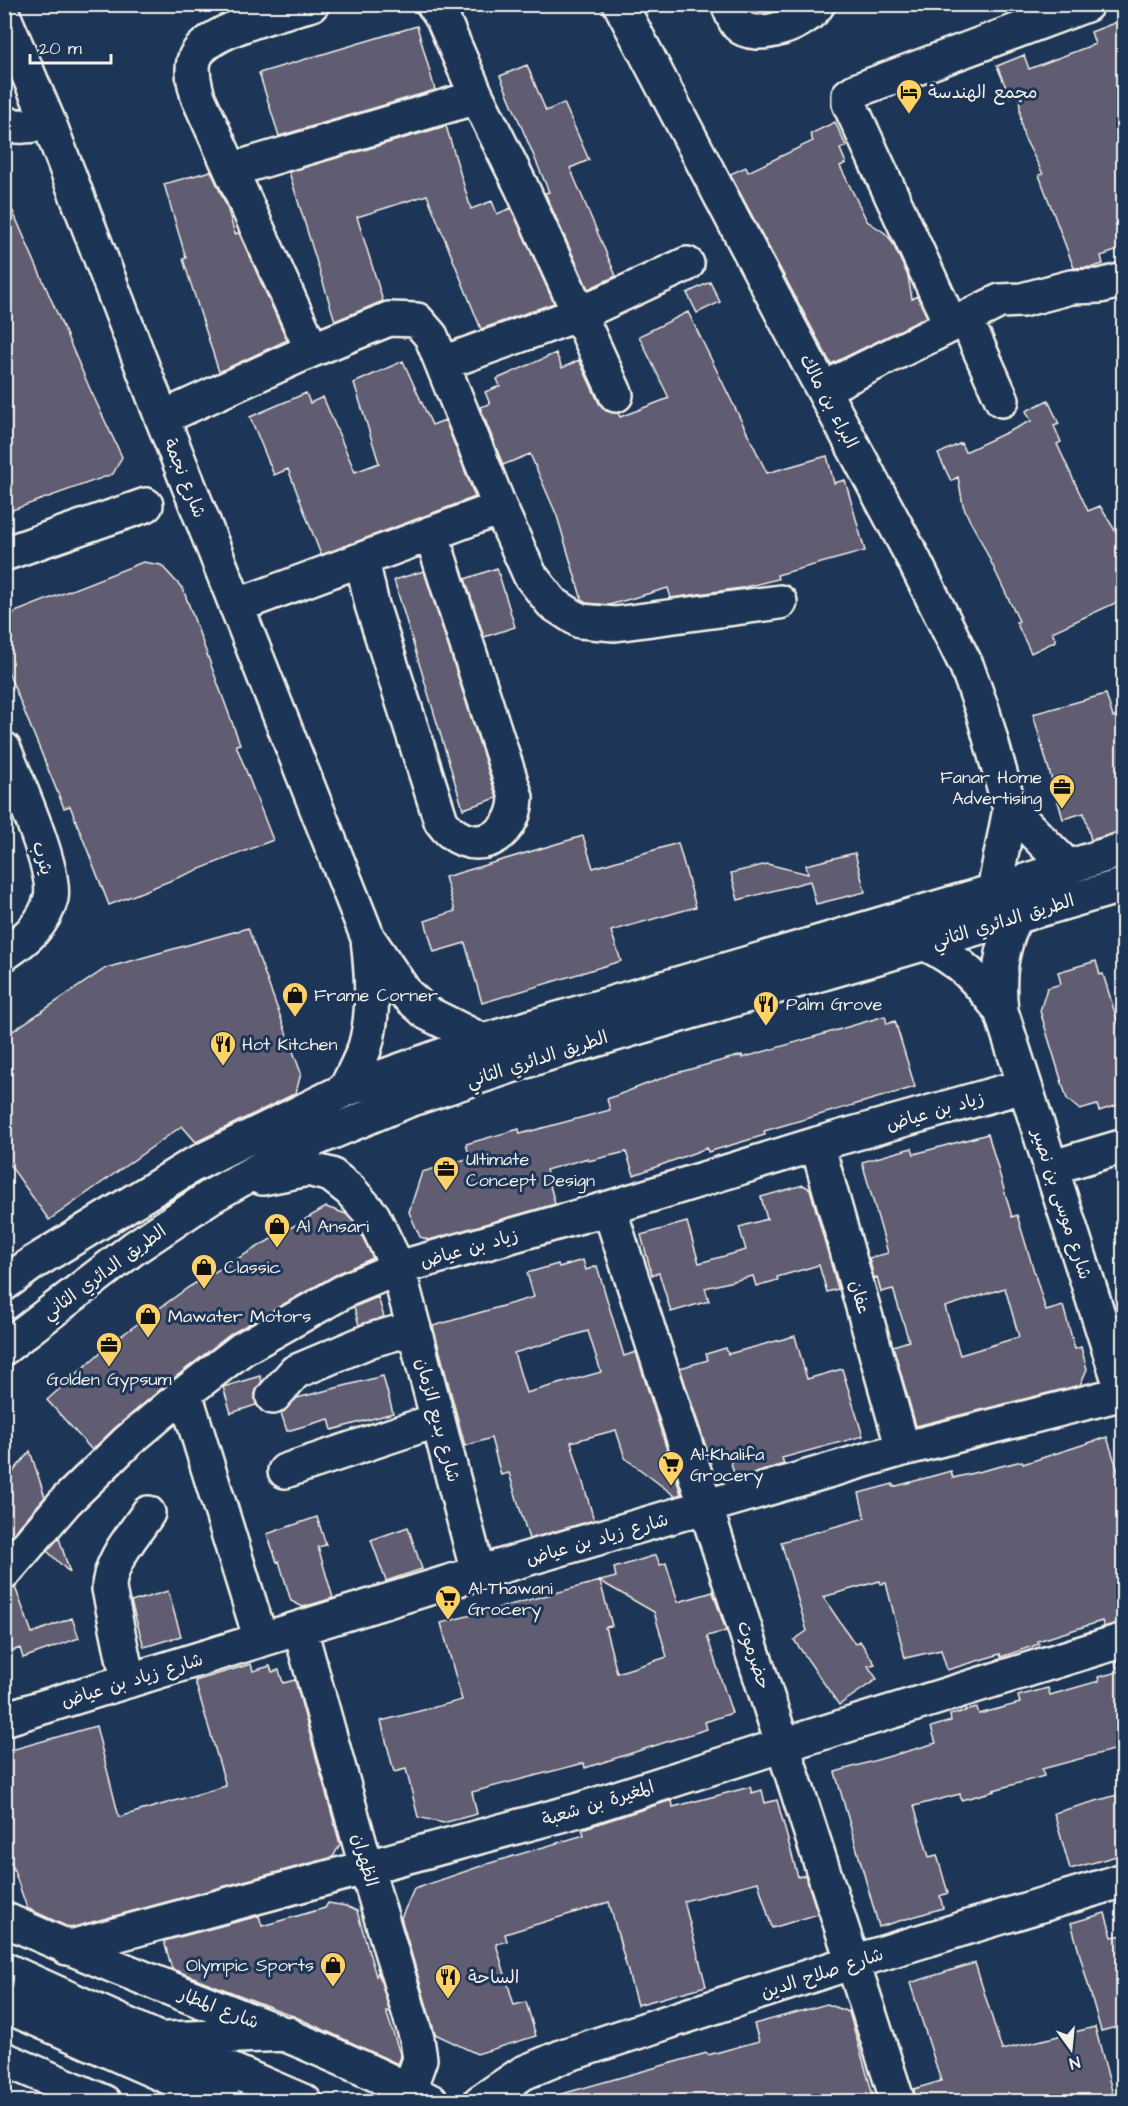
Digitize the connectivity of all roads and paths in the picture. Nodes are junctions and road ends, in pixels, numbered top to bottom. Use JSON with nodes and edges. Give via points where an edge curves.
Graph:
{"nodes":[{"id":1,"x":312,"y":4,"type":"edge"},
{"id":2,"x":433,"y":4,"type":"edge"},
{"id":3,"x":620,"y":4,"type":"edge"},
{"id":4,"x":728,"y":4,"type":"edge"},
{"id":5,"x":818,"y":4,"type":"edge"},
{"id":6,"x":1086,"y":5,"type":"edge"},
{"id":7,"x":4,"y":17,"type":"edge"},
{"id":8,"x":477,"y":97,"type":"junction"},
{"id":9,"x":4,"y":123,"type":"edge"},
{"id":10,"x":49,"y":123,"type":"junction"},
{"id":11,"x":231,"y":170,"type":"junction"},
{"id":12,"x":687,"y":264,"type":"dead end"},
{"id":13,"x":1124,"y":280,"type":"edge"},
{"id":14,"x":579,"y":314,"type":"junction"},
{"id":15,"x":962,"y":331,"type":"junction"},
{"id":16,"x":312,"y":350,"type":"junction"},
{"id":17,"x":443,"y":363,"type":"junction"},
{"id":18,"x":616,"y":395,"type":"dead end"},
{"id":19,"x":828,"y":398,"type":"junction"},
{"id":20,"x":1002,"y":400,"type":"dead end"},
{"id":21,"x":162,"y":418,"type":"junction"},
{"id":22,"x":146,"y":505,"type":"dead end"},
{"id":23,"x":500,"y":508,"type":"junction"},
{"id":24,"x":431,"y":533,"type":"junction"},
{"id":25,"x":4,"y":554,"type":"edge"},
{"id":26,"x":362,"y":560,"type":"junction"},
{"id":27,"x":319,"y":576,"type":"junction"},
{"id":28,"x":780,"y":602,"type":"dead end"},
{"id":29,"x":372,"y":605,"type":"junction"},
{"id":30,"x":236,"y":606,"type":"junction"},
{"id":31,"x":4,"y":749,"type":"edge"},
{"id":32,"x":1010,"y":809,"type":"junction"},
{"id":33,"x":1124,"y":849,"type":"edge"},
{"id":34,"x":1068,"y":867,"type":"junction"},
{"id":35,"x":1124,"y":885,"type":"edge"},
{"id":36,"x":994,"y":891,"type":"junction"},
{"id":37,"x":1015,"y":916,"type":"junction"},
{"id":38,"x":368,"y":938,"type":"junction"},
{"id":39,"x":926,"y":944,"type":"junction"},
{"id":40,"x":4,"y":954,"type":"edge"},
{"id":41,"x":1001,"y":1011,"type":"junction"},
{"id":42,"x":483,"y":1041,"type":"junction"},
{"id":43,"x":1024,"y":1086,"type":"junction"},
{"id":44,"x":345,"y":1090,"type":"junction"},
{"id":45,"x":818,"y":1144,"type":"junction"},
{"id":46,"x":1124,"y":1146,"type":"edge"},
{"id":47,"x":1050,"y":1168,"type":"junction"},
{"id":48,"x":210,"y":1197,"type":"junction"},
{"id":49,"x":609,"y":1208,"type":"junction"},
{"id":50,"x":398,"y":1268,"type":"junction"},
{"id":51,"x":4,"y":1284,"type":"edge"},
{"id":52,"x":414,"y":1328,"type":"junction"},
{"id":53,"x":4,"y":1348,"type":"edge"},
{"id":54,"x":185,"y":1393,"type":"junction"},
{"id":55,"x":1123,"y":1394,"type":"edge"},
{"id":56,"x":273,"y":1397,"type":"dead end"},
{"id":57,"x":438,"y":1420,"type":"junction"},
{"id":58,"x":903,"y":1449,"type":"junction"},
{"id":59,"x":285,"y":1472,"type":"dead end"},
{"id":60,"x":706,"y":1507,"type":"junction"},
{"id":61,"x":148,"y":1513,"type":"dead end"},
{"id":62,"x":478,"y":1573,"type":"junction"},
{"id":63,"x":4,"y":1574,"type":"edge"},
{"id":64,"x":300,"y":1629,"type":"junction"},
{"id":65,"x":261,"y":1640,"type":"junction"},
{"id":66,"x":1124,"y":1640,"type":"edge"},
{"id":67,"x":128,"y":1682,"type":"junction"},
{"id":68,"x":4,"y":1719,"type":"edge"},
{"id":69,"x":783,"y":1744,"type":"junction"},
{"id":70,"x":366,"y":1866,"type":"junction"},
{"id":71,"x":1124,"y":1880,"type":"edge"},
{"id":72,"x":4,"y":1919,"type":"edge"},
{"id":73,"x":67,"y":1948,"type":"junction"},
{"id":74,"x":853,"y":1962,"type":"junction"},
{"id":75,"x":4,"y":1969,"type":"edge"},
{"id":76,"x":4,"y":2005,"type":"edge"},
{"id":77,"x":288,"y":2034,"type":"junction"},
{"id":78,"x":159,"y":2039,"type":"junction"},
{"id":79,"x":4,"y":2059,"type":"edge"},
{"id":80,"x":523,"y":2073,"type":"junction"},
{"id":81,"x":420,"y":2096,"type":"edge"},
{"id":82,"x":104,"y":2102,"type":"edge"},
{"id":83,"x":225,"y":2102,"type":"edge"},
{"id":84,"x":305,"y":2102,"type":"edge"},
{"id":85,"x":480,"y":2102,"type":"edge"},
{"id":86,"x":507,"y":2102,"type":"edge"},
{"id":87,"x":898,"y":2102,"type":"edge"}],
"edges":[{"from":1,"to":11,"type":"street","via":[[213,37],[194,58],[192,76],[198,97]]},
{"from":2,"to":8,"type":"street"},
{"from":3,"to":19,"type":"street","name":"البراء بن مالك"},
{"from":4,"to":5,"type":"street","via":[[738,25],[753,33],[801,20]]},
{"from":6,"to":15,"type":"street","via":[[849,95],[849,104]]},
{"from":7,"to":10,"type":"street","name":"شارع نجمة"},
{"from":8,"to":11,"type":"street"},
{"from":8,"to":14,"type":"street"},
{"from":9,"to":10,"type":"street"},
{"from":10,"to":21,"type":"street","name":"شارع نجمة"},
{"from":11,"to":16,"type":"street"},
{"from":12,"to":14,"type":"street"},
{"from":13,"to":15,"type":"street","via":[[1000,301]]},
{"from":14,"to":17,"type":"street"},
{"from":14,"to":18,"type":"street"},
{"from":15,"to":19,"type":"street"},
{"from":15,"to":20,"type":"street"},
{"from":16,"to":17,"type":"street","via":[[389,319],[417,320],[431,336]]},
{"from":16,"to":21,"type":"street"},
{"from":17,"to":23,"type":"street"},
{"from":19,"to":32,"type":"street","name":"البراء بن مالك","via":[[967,667]]},
{"from":21,"to":30,"type":"street","name":"شارع نجمة"},
{"from":22,"to":25,"type":"street"},
{"from":23,"to":24,"type":"street"},
{"from":23,"to":28,"type":"street","via":[[530,575],[552,603],[580,621],[615,624]]},
{"from":24,"to":26,"type":"street"},
{"from":24,"to":29,"type":"street","via":[[516,797],[513,819],[499,835],[474,842],[459,839],[441,821]]},
{"from":26,"to":27,"type":"street"},
{"from":26,"to":29,"type":"street"},
{"from":27,"to":29,"type":"street","via":[[348,588]]},
{"from":27,"to":30,"type":"street"},
{"from":30,"to":38,"type":"street","name":"شارع نجمة"},
{"from":31,"to":40,"type":"street","name":"يثرب","via":[[45,854],[51,897],[42,919],[28,937]]},
{"from":32,"to":34,"type":"street","name":"البراء بن مالك"},
{"from":32,"to":36,"type":"street","name":"البراء بن مالك"},
{"from":33,"to":34,"type":"street","name":"الطريق الدائري الثاني"},
{"from":34,"to":36,"type":"street","name":"الطريق الدائري الثاني"},
{"from":35,"to":37,"type":"street","name":"الطريق الدائري الثاني"},
{"from":36,"to":42,"type":"street","name":"الطريق الدائري الثاني"},
{"from":37,"to":39,"type":"street","name":"الطريق الدائري الثاني"},
{"from":37,"to":41,"type":"street","name":"شارع موسى بن نصير","via":[[1000,965]]},
{"from":38,"to":42,"type":"street","name":"شارع نجمة","via":[[406,994],[427,1013]]},
{"from":38,"to":44,"type":"street","name":"شارع نجمة","via":[[370,1019],[365,1047]]},
{"from":39,"to":41,"type":"street","name":"شارع موسى بن نصير","via":[[971,973]]},
{"from":39,"to":48,"type":"street","name":"الطريق الدائري الثاني","via":[[544,1055],[409,1100],[306,1143]]},
{"from":41,"to":43,"type":"street","name":"شارع موسى بن نصير"},
{"from":42,"to":44,"type":"street","name":"الطريق الدائري الثاني"},
{"from":43,"to":45,"type":"street","name":"زياد بن عياض"},
{"from":43,"to":47,"type":"street","name":"شارع موسى بن نصير"},
{"from":44,"to":51,"type":"street","name":"الطريق الدائري الثاني","via":[[191,1167]]},
{"from":45,"to":49,"type":"street","name":"زياد بن عياض"},
{"from":45,"to":58,"type":"street","name":"عفان"},
{"from":46,"to":47,"type":"street"},
{"from":47,"to":55,"type":"street","name":"شارع موسى بن نصير"},
{"from":48,"to":50,"type":"street","name":"شارع بديع الزمان","via":[[261,1178],[308,1169],[331,1175],[373,1216]]},
{"from":48,"to":53,"type":"street","name":"الطريق الدائري الثاني","via":[[134,1248]]},
{"from":49,"to":50,"type":"street","name":"زياد بن عياض"},
{"from":49,"to":60,"type":"street","name":"حضرموت"},
{"from":50,"to":52,"type":"street","name":"شارع بديع الزمان"},
{"from":50,"to":54,"type":"street","name":"زياد بن عياض","via":[[348,1288],[242,1349]]},
{"from":52,"to":56,"type":"street","via":[[370,1340],[295,1372]]},
{"from":52,"to":57,"type":"street","name":"شارع بديع الزمان"},
{"from":54,"to":63,"type":"street","name":"زياد بن عياض","via":[[66,1501]]},
{"from":54,"to":65,"type":"street"},
{"from":55,"to":58,"type":"street","name":"شارع زياد بن عياض"},
{"from":57,"to":59,"type":"street"},
{"from":57,"to":62,"type":"street","name":"شارع بديع الزمان"},
{"from":58,"to":60,"type":"street","name":"شارع زياد بن عياض"},
{"from":60,"to":62,"type":"street","name":"شارع زياد بن عياض"},
{"from":60,"to":69,"type":"street","name":"حضرموت"},
{"from":61,"to":67,"type":"street","via":[[109,1577]]},
{"from":62,"to":64,"type":"street","name":"شارع زياد بن عياض"},
{"from":64,"to":65,"type":"street","name":"شارع زياد بن عياض"},
{"from":64,"to":70,"type":"street","name":"الظهران"},
{"from":65,"to":67,"type":"street","name":"شارع زياد بن عياض"},
{"from":66,"to":69,"type":"street","name":"المغيرة بن شعبة"},
{"from":67,"to":68,"type":"street","name":"شارع زياد بن عياض"},
{"from":69,"to":70,"type":"street","name":"المغيرة بن شعبة","via":[[579,1810]]},
{"from":69,"to":74,"type":"street","name":"حضرموت"},
{"from":70,"to":73,"type":"street","name":"المغيرة بن شعبة"},
{"from":70,"to":81,"type":"street","name":"الظهران","via":[[417,2039]]},
{"from":71,"to":74,"type":"street","name":"شارع صلاح الدين"},
{"from":72,"to":73,"type":"street","name":"شارع المطار"},
{"from":73,"to":77,"type":"street","name":"شارع المطار"},
{"from":74,"to":80,"type":"street","name":"شارع صلاح الدين","via":[[566,2055]]},
{"from":74,"to":87,"type":"street","name":"حضرموت"},
{"from":75,"to":78,"type":"street"},
{"from":76,"to":83,"type":"street"},
{"from":77,"to":78,"type":"street"},
{"from":77,"to":81,"type":"street","name":"شارع المطار"},
{"from":78,"to":84,"type":"street"},
{"from":79,"to":82,"type":"street"},
{"from":80,"to":85,"type":"street","name":"شارع صلاح الدين"},
{"from":80,"to":86,"type":"street"}]}
